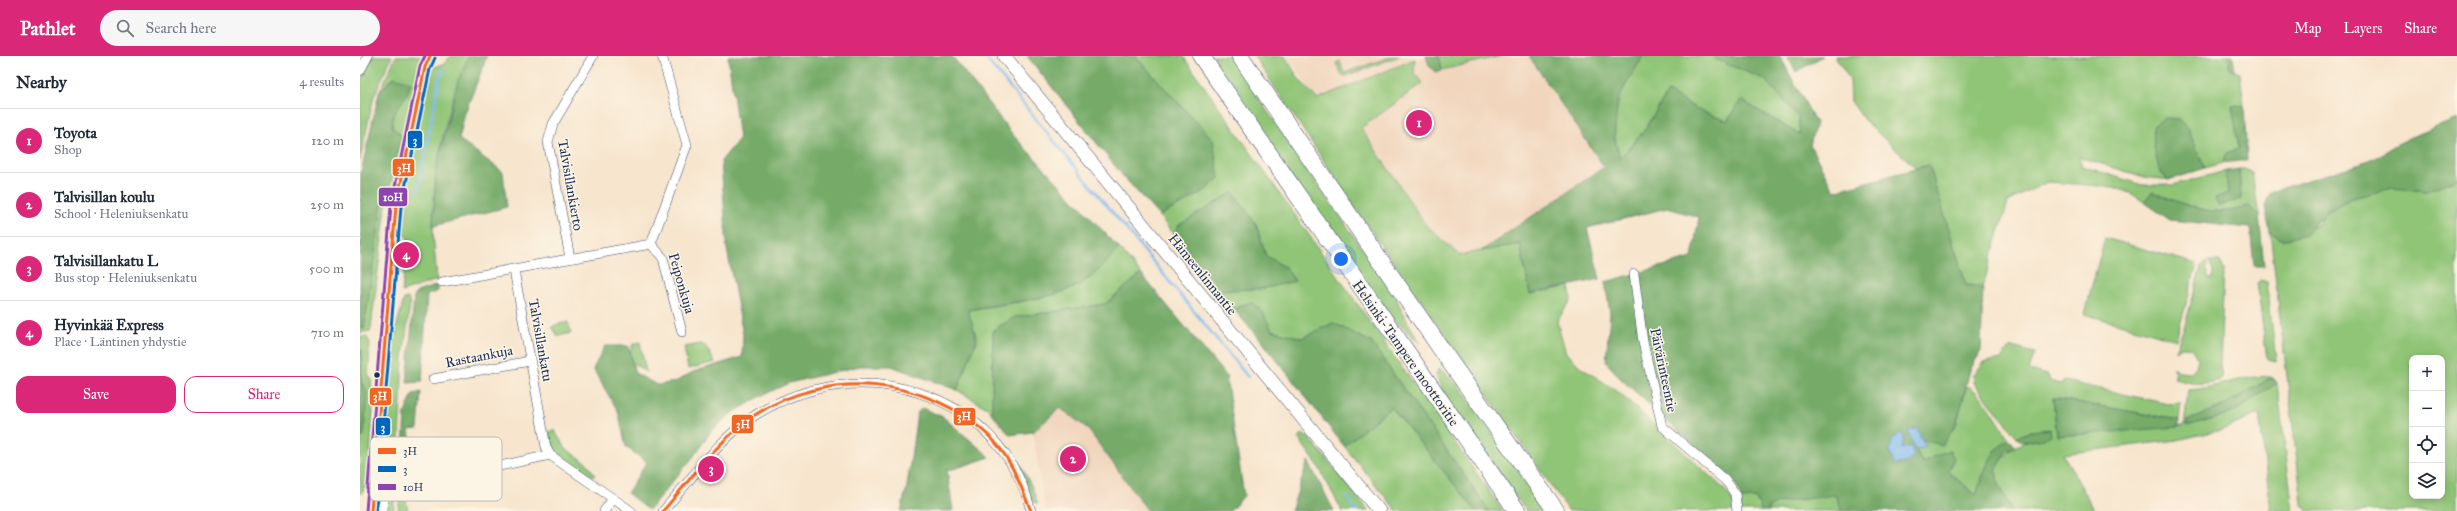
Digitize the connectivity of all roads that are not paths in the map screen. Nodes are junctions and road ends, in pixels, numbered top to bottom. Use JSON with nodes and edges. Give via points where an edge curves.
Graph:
{"nodes":[{"id":1,"x":368,"y":56,"type":"edge"},
{"id":2,"x":593,"y":56,"type":"edge"},
{"id":3,"x":662,"y":56,"type":"edge"},
{"id":4,"x":1004,"y":56,"type":"edge"},
{"id":5,"x":1201,"y":56,"type":"edge"},
{"id":6,"x":1240,"y":56,"type":"edge"},
{"id":7,"x":426,"y":60,"type":"edge"},
{"id":8,"x":360,"y":71,"type":"edge"},
{"id":9,"x":651,"y":244,"type":"junction"},
{"id":10,"x":570,"y":258,"type":"junction"},
{"id":11,"x":514,"y":270,"type":"junction"},
{"id":12,"x":1634,"y":274,"type":"dead end"},
{"id":13,"x":442,"y":282,"type":"dead end"},
{"id":14,"x":682,"y":332,"type":"dead end"},
{"id":15,"x":530,"y":361,"type":"junction"},
{"id":16,"x":433,"y":379,"type":"dead end"},
{"id":17,"x":379,"y":429,"type":"junction"},
{"id":18,"x":378,"y":437,"type":"edge"},
{"id":19,"x":380,"y":437,"type":"edge"},
{"id":20,"x":550,"y":455,"type":"junction"},
{"id":21,"x":502,"y":466,"type":"edge"},
{"id":22,"x":613,"y":499,"type":"junction"},
{"id":23,"x":371,"y":501,"type":"edge"},
{"id":24,"x":381,"y":501,"type":"edge"},
{"id":25,"x":371,"y":511,"type":"edge"},
{"id":26,"x":380,"y":511,"type":"edge"},
{"id":27,"x":604,"y":511,"type":"edge"},
{"id":28,"x":631,"y":511,"type":"edge"},
{"id":29,"x":663,"y":511,"type":"edge"},
{"id":30,"x":1031,"y":511,"type":"edge"},
{"id":31,"x":1379,"y":511,"type":"edge"},
{"id":32,"x":1517,"y":511,"type":"edge"},
{"id":33,"x":1556,"y":511,"type":"edge"},
{"id":34,"x":1737,"y":511,"type":"edge"}],
"edges":[{"from":1,"to":8,"type":"street"},
{"from":2,"to":10,"type":"street","name":"Talvisillankierto","via":[[553,124],[548,142]]},
{"from":3,"to":9,"type":"street","via":[[687,145]]},
{"from":4,"to":31,"type":"main road","name":"Hämeenlinnantie"},
{"from":5,"to":32,"type":"highway","name":"Helsinki-Tampere moottoritie"},
{"from":6,"to":33,"type":"highway","via":[[1457,372]]},
{"from":7,"to":17,"type":"main road","via":[[396,206]]},
{"from":9,"to":10,"type":"street"},
{"from":9,"to":14,"type":"street","name":"Peiponkuja","via":[[663,258]]},
{"from":10,"to":11,"type":"street"},
{"from":11,"to":13,"type":"street"},
{"from":11,"to":15,"type":"street","name":"Talvisillankatu"},
{"from":12,"to":34,"type":"street","name":"Päivärinteentie","via":[[1643,342],[1662,426],[1727,482],[1735,494]]},
{"from":15,"to":16,"type":"street","name":"Rastaankuja"},
{"from":15,"to":20,"type":"street","name":"Talvisillankatu","via":[[546,447]]},
{"from":17,"to":18,"type":"main road"},
{"from":17,"to":19,"type":"main road"},
{"from":20,"to":21,"type":"street"},
{"from":20,"to":22,"type":"street"},
{"from":22,"to":27,"type":"street"},
{"from":22,"to":28,"type":"street"},
{"from":23,"to":25,"type":"main road"},
{"from":24,"to":26,"type":"main road"},
{"from":29,"to":30,"type":"street","via":[[723,442],[755,415],[808,391],[858,383],[886,384],[921,393],[947,404],[971,419],[990,436],[1010,463],[1020,480]]}]}
